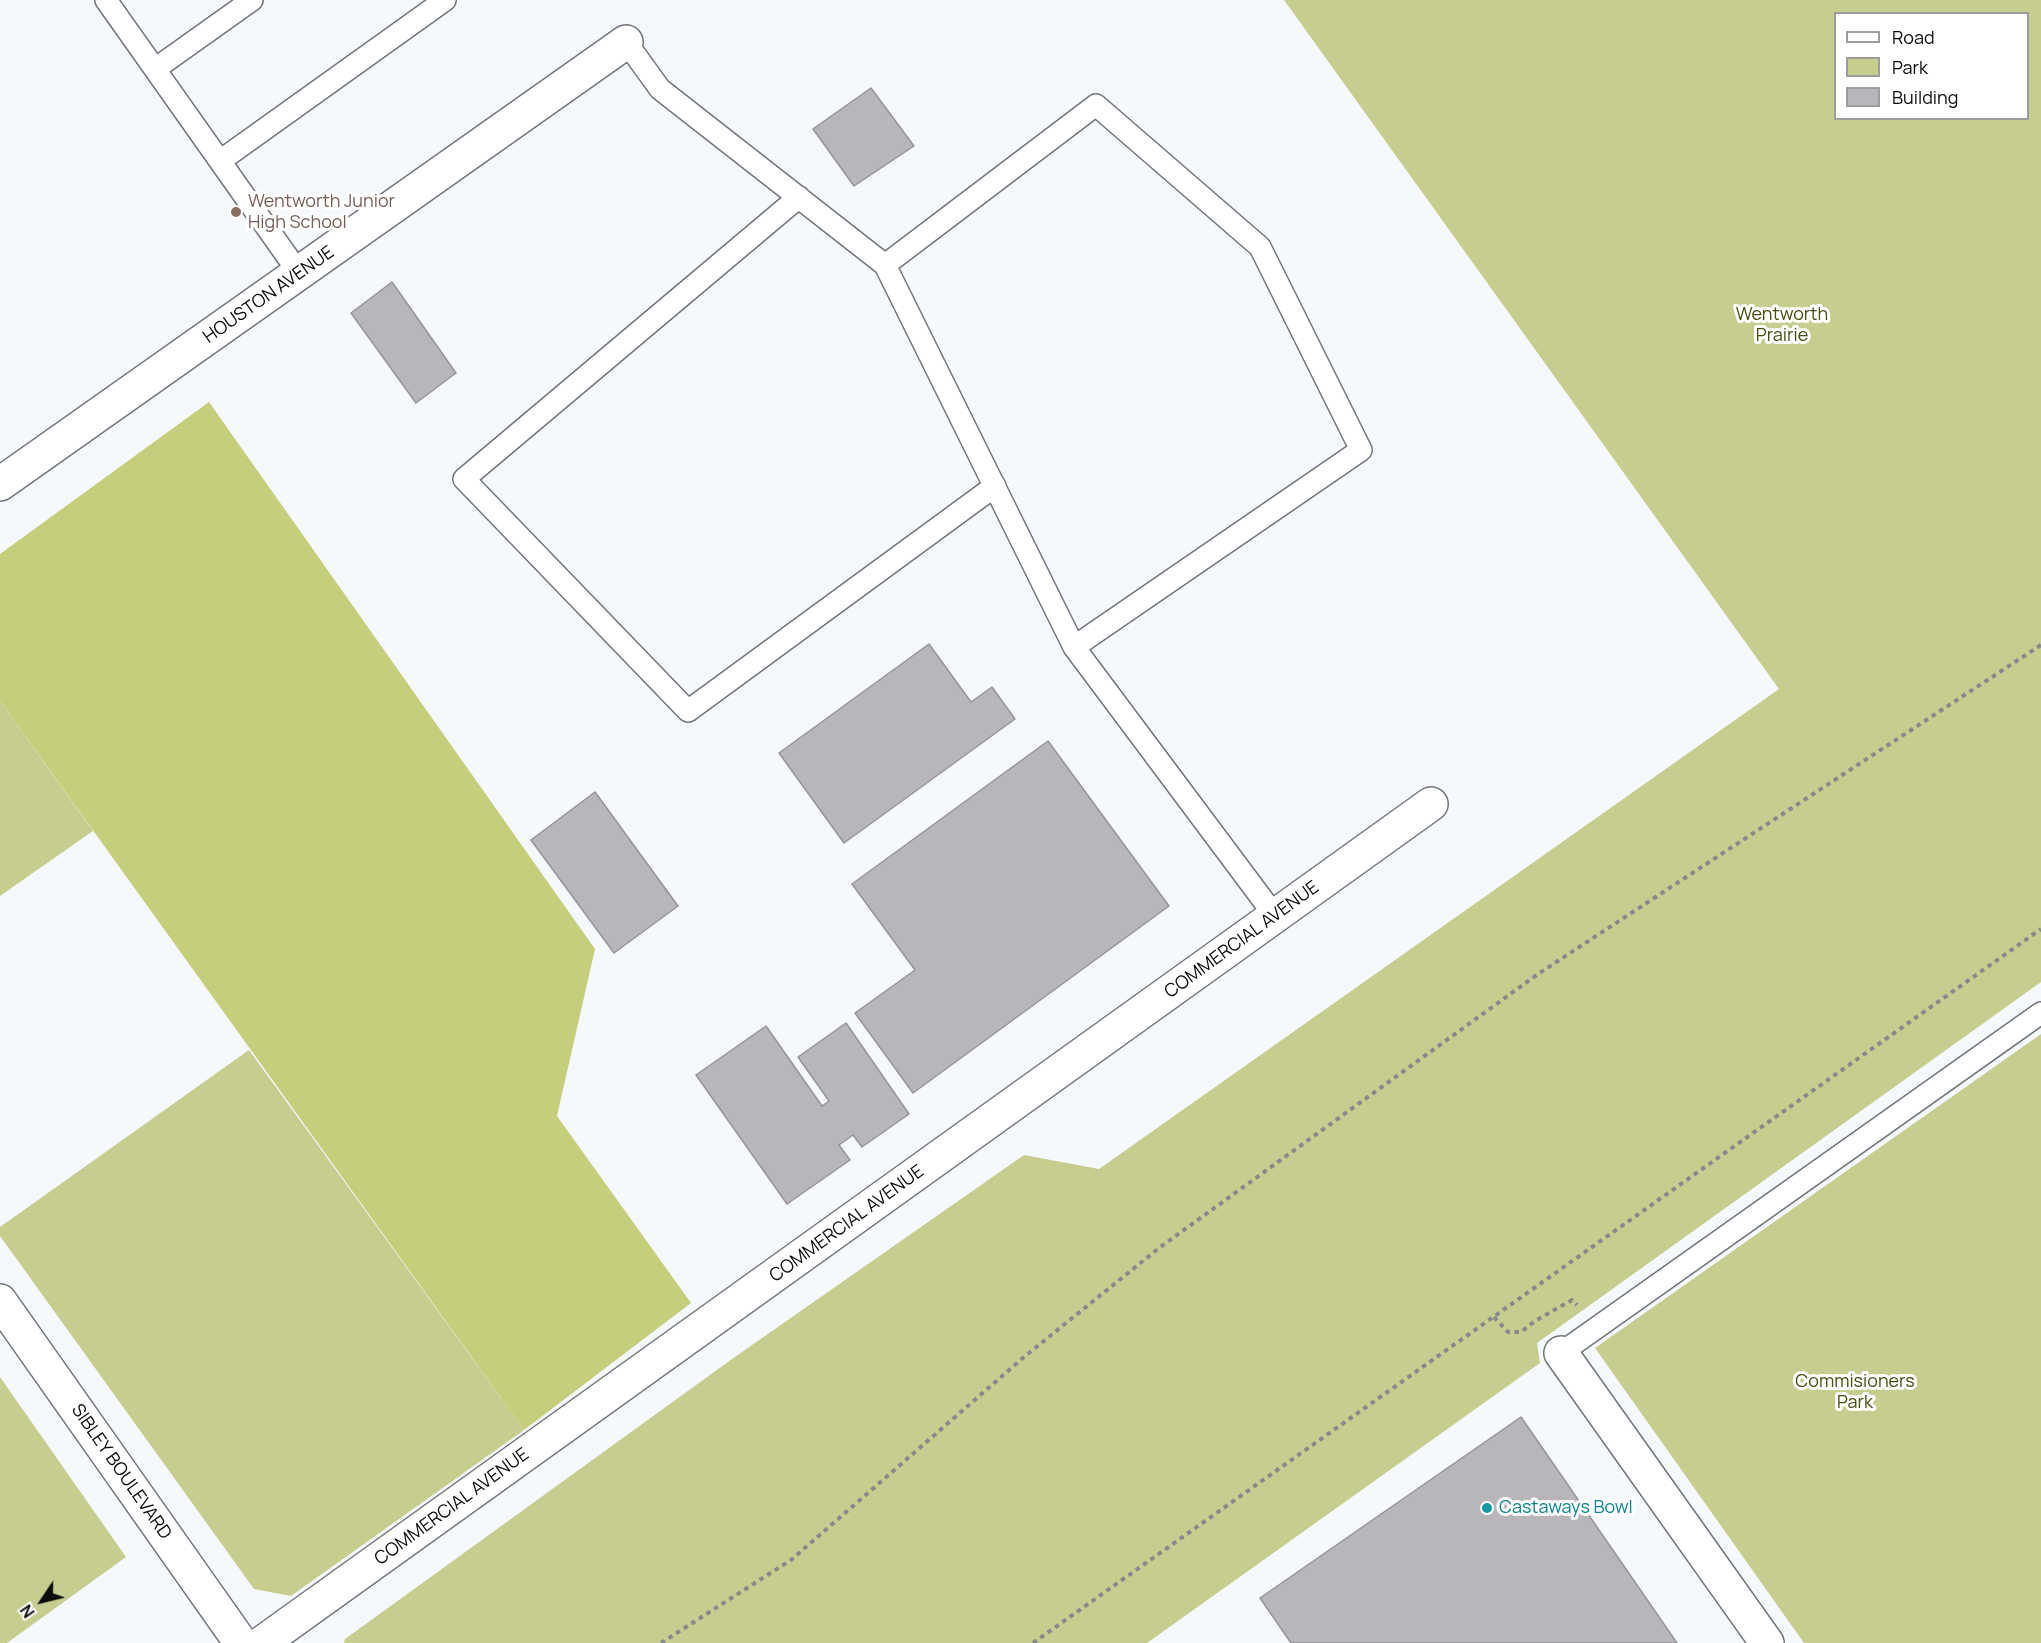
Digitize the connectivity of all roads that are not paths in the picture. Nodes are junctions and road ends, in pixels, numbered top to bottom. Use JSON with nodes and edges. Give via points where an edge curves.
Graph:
{"nodes":[{"id":1,"x":252,"y":0,"type":"edge"},
{"id":2,"x":445,"y":0,"type":"edge"},
{"id":3,"x":116,"y":3,"type":"edge"},
{"id":4,"x":626,"y":42,"type":"joint"},
{"id":5,"x":155,"y":69,"type":"junction"},
{"id":6,"x":220,"y":160,"type":"junction"},
{"id":7,"x":799,"y":197,"type":"junction"},
{"id":8,"x":885,"y":265,"type":"junction"},
{"id":9,"x":299,"y":273,"type":"junction"},
{"id":10,"x":0,"y":484,"type":"edge"},
{"id":11,"x":994,"y":486,"type":"junction"},
{"id":12,"x":1074,"y":647,"type":"junction"},
{"id":13,"x":1431,"y":804,"type":"dead end"},
{"id":14,"x":1275,"y":916,"type":"junction"},
{"id":15,"x":2041,"y":1013,"type":"edge"},
{"id":16,"x":0,"y":1301,"type":"edge"},
{"id":17,"x":1561,"y":1353,"type":"joint"},
{"id":18,"x":242,"y":1643,"type":"edge"},
{"id":19,"x":262,"y":1643,"type":"edge"},
{"id":20,"x":1767,"y":1643,"type":"edge"}],
"edges":[{"from":1,"to":5,"type":"lane"},
{"from":2,"to":6,"type":"lane"},
{"from":3,"to":5,"type":"lane"},
{"from":4,"to":7,"type":"lane","via":[[660,89]]},
{"from":4,"to":9,"type":"street","name":"HOUSTON AVENUE"},
{"from":5,"to":6,"type":"lane"},
{"from":6,"to":9,"type":"lane"},
{"from":7,"to":8,"type":"lane"},
{"from":7,"to":11,"type":"lane","via":[[464,479],[688,711]]},
{"from":8,"to":11,"type":"lane"},
{"from":8,"to":12,"type":"lane","via":[[1096,105],[1260,247],[1361,450]]},
{"from":9,"to":10,"type":"street","name":"HOUSTON AVENUE"},
{"from":11,"to":12,"type":"lane"},
{"from":12,"to":14,"type":"lane"},
{"from":13,"to":14,"type":"street","name":"COMMERCIAL AVENUE"},
{"from":14,"to":19,"type":"street","name":"COMMERCIAL AVENUE"},
{"from":15,"to":17,"type":"lane"},
{"from":16,"to":18,"type":"street","name":"SIBLEY BOULEVARD"},
{"from":17,"to":20,"type":"street"}]}
